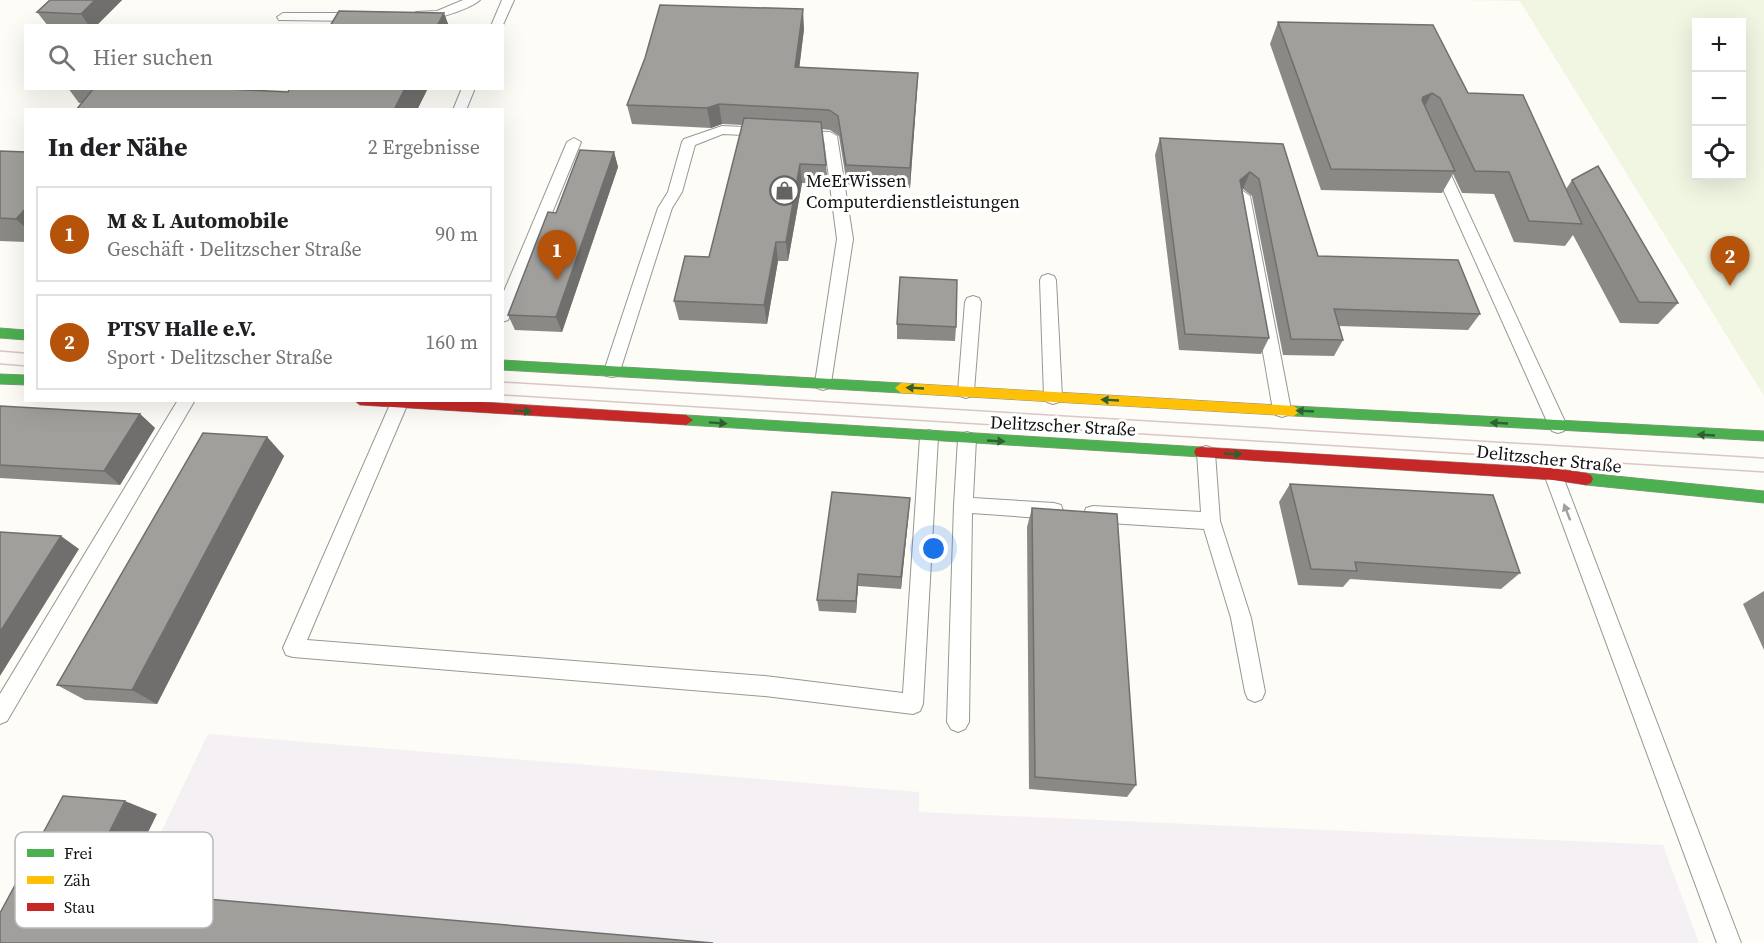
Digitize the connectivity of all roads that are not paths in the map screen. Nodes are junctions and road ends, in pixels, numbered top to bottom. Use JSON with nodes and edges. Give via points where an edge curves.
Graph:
{"nodes":[{"id":1,"x":474,"y":0,"type":"edge"},
{"id":2,"x":508,"y":0,"type":"edge"},
{"id":3,"x":371,"y":16,"type":"edge"},
{"id":4,"x":404,"y":16,"type":"edge"},
{"id":5,"x":283,"y":17,"type":"dead end"},
{"id":6,"x":498,"y":24,"type":"edge"},
{"id":7,"x":468,"y":90,"type":"edge"},
{"id":8,"x":460,"y":108,"type":"edge"},
{"id":9,"x":574,"y":142,"type":"dead end"},
{"id":10,"x":1429,"y":143,"type":"edge"},
{"id":11,"x":1244,"y":196,"type":"edge"},
{"id":12,"x":1048,"y":280,"type":"dead end"},
{"id":13,"x":973,"y":302,"type":"dead end"},
{"id":14,"x":504,"y":311,"type":"edge"},
{"id":15,"x":0,"y":333,"type":"edge"},
{"id":16,"x":24,"y":335,"type":"edge"},
{"id":17,"x":504,"y":365,"type":"edge"},
{"id":18,"x":612,"y":371,"type":"junction"},
{"id":19,"x":0,"y":379,"type":"edge"},
{"id":20,"x":24,"y":380,"type":"edge"},
{"id":21,"x":823,"y":383,"type":"junction"},
{"id":22,"x":966,"y":392,"type":"junction"},
{"id":23,"x":1053,"y":397,"type":"junction"},
{"id":24,"x":186,"y":402,"type":"edge"},
{"id":25,"x":386,"y":402,"type":"edge"},
{"id":26,"x":399,"y":403,"type":"junction"},
{"id":27,"x":1282,"y":410,"type":"junction"},
{"id":28,"x":1558,"y":426,"type":"junction"},
{"id":29,"x":1764,"y":436,"type":"edge"},
{"id":30,"x":929,"y":437,"type":"junction"},
{"id":31,"x":967,"y":439,"type":"junction"},
{"id":32,"x":1206,"y":453,"type":"junction"},
{"id":33,"x":1553,"y":474,"type":"junction"},
{"id":34,"x":1764,"y":497,"type":"edge"},
{"id":35,"x":963,"y":505,"type":"junction"},
{"id":36,"x":1211,"y":521,"type":"junction"},
{"id":37,"x":1255,"y":692,"type":"dead end"},
{"id":38,"x":0,"y":714,"type":"edge"},
{"id":39,"x":958,"y":722,"type":"dead end"},
{"id":40,"x":1729,"y":943,"type":"edge"}],
"edges":[{"from":1,"to":4,"type":"lane","via":[[439,14]]},
{"from":2,"to":6,"type":"lane"},
{"from":3,"to":5,"type":"lane"},
{"from":7,"to":8,"type":"lane"},
{"from":9,"to":14,"type":"lane"},
{"from":10,"to":28,"type":"lane"},
{"from":11,"to":27,"type":"lane"},
{"from":12,"to":23,"type":"lane"},
{"from":13,"to":22,"type":"lane"},
{"from":15,"to":16,"type":"main road"},
{"from":17,"to":18,"type":"main road","name":"Delitzscher Straße"},
{"from":18,"to":21,"type":"main road","name":"Delitzscher Straße"},
{"from":18,"to":21,"type":"lane","via":[[665,208],[675,192],[688,142],[722,130],[830,136],[845,239]]},
{"from":19,"to":20,"type":"main road"},
{"from":22,"to":21,"type":"main road","name":"Delitzscher Straße","one_way":true},
{"from":22,"to":23,"type":"main road","name":"Delitzscher Straße"},
{"from":27,"to":23,"type":"main road","name":"Delitzscher Straße","one_way":true},
{"from":24,"to":38,"type":"lane"},
{"from":25,"to":26,"type":"main road","name":"Delitzscher Straße"},
{"from":26,"to":30,"type":"main road","name":"Delitzscher Straße","one_way":true},
{"from":26,"to":30,"type":"lane","via":[[293,648],[765,686],[913,704]]},
{"from":28,"to":27,"type":"main road","name":"Delitzscher Straße","one_way":true},
{"from":29,"to":28,"type":"main road","name":"Delitzscher Straße","one_way":true},
{"from":30,"to":31,"type":"main road","name":"Delitzscher Straße"},
{"from":31,"to":32,"type":"main road","name":"Delitzscher Straße","one_way":true},
{"from":31,"to":35,"type":"lane"},
{"from":32,"to":33,"type":"main road","name":"Delitzscher Straße","one_way":true},
{"from":32,"to":36,"type":"lane"},
{"from":33,"to":34,"type":"main road","name":"Delitzscher Straße"},
{"from":40,"to":33,"type":"lane","one_way":true},
{"from":35,"to":36,"type":"lane"},
{"from":35,"to":39,"type":"lane"},
{"from":36,"to":37,"type":"lane","via":[[1242,618]]}]}
